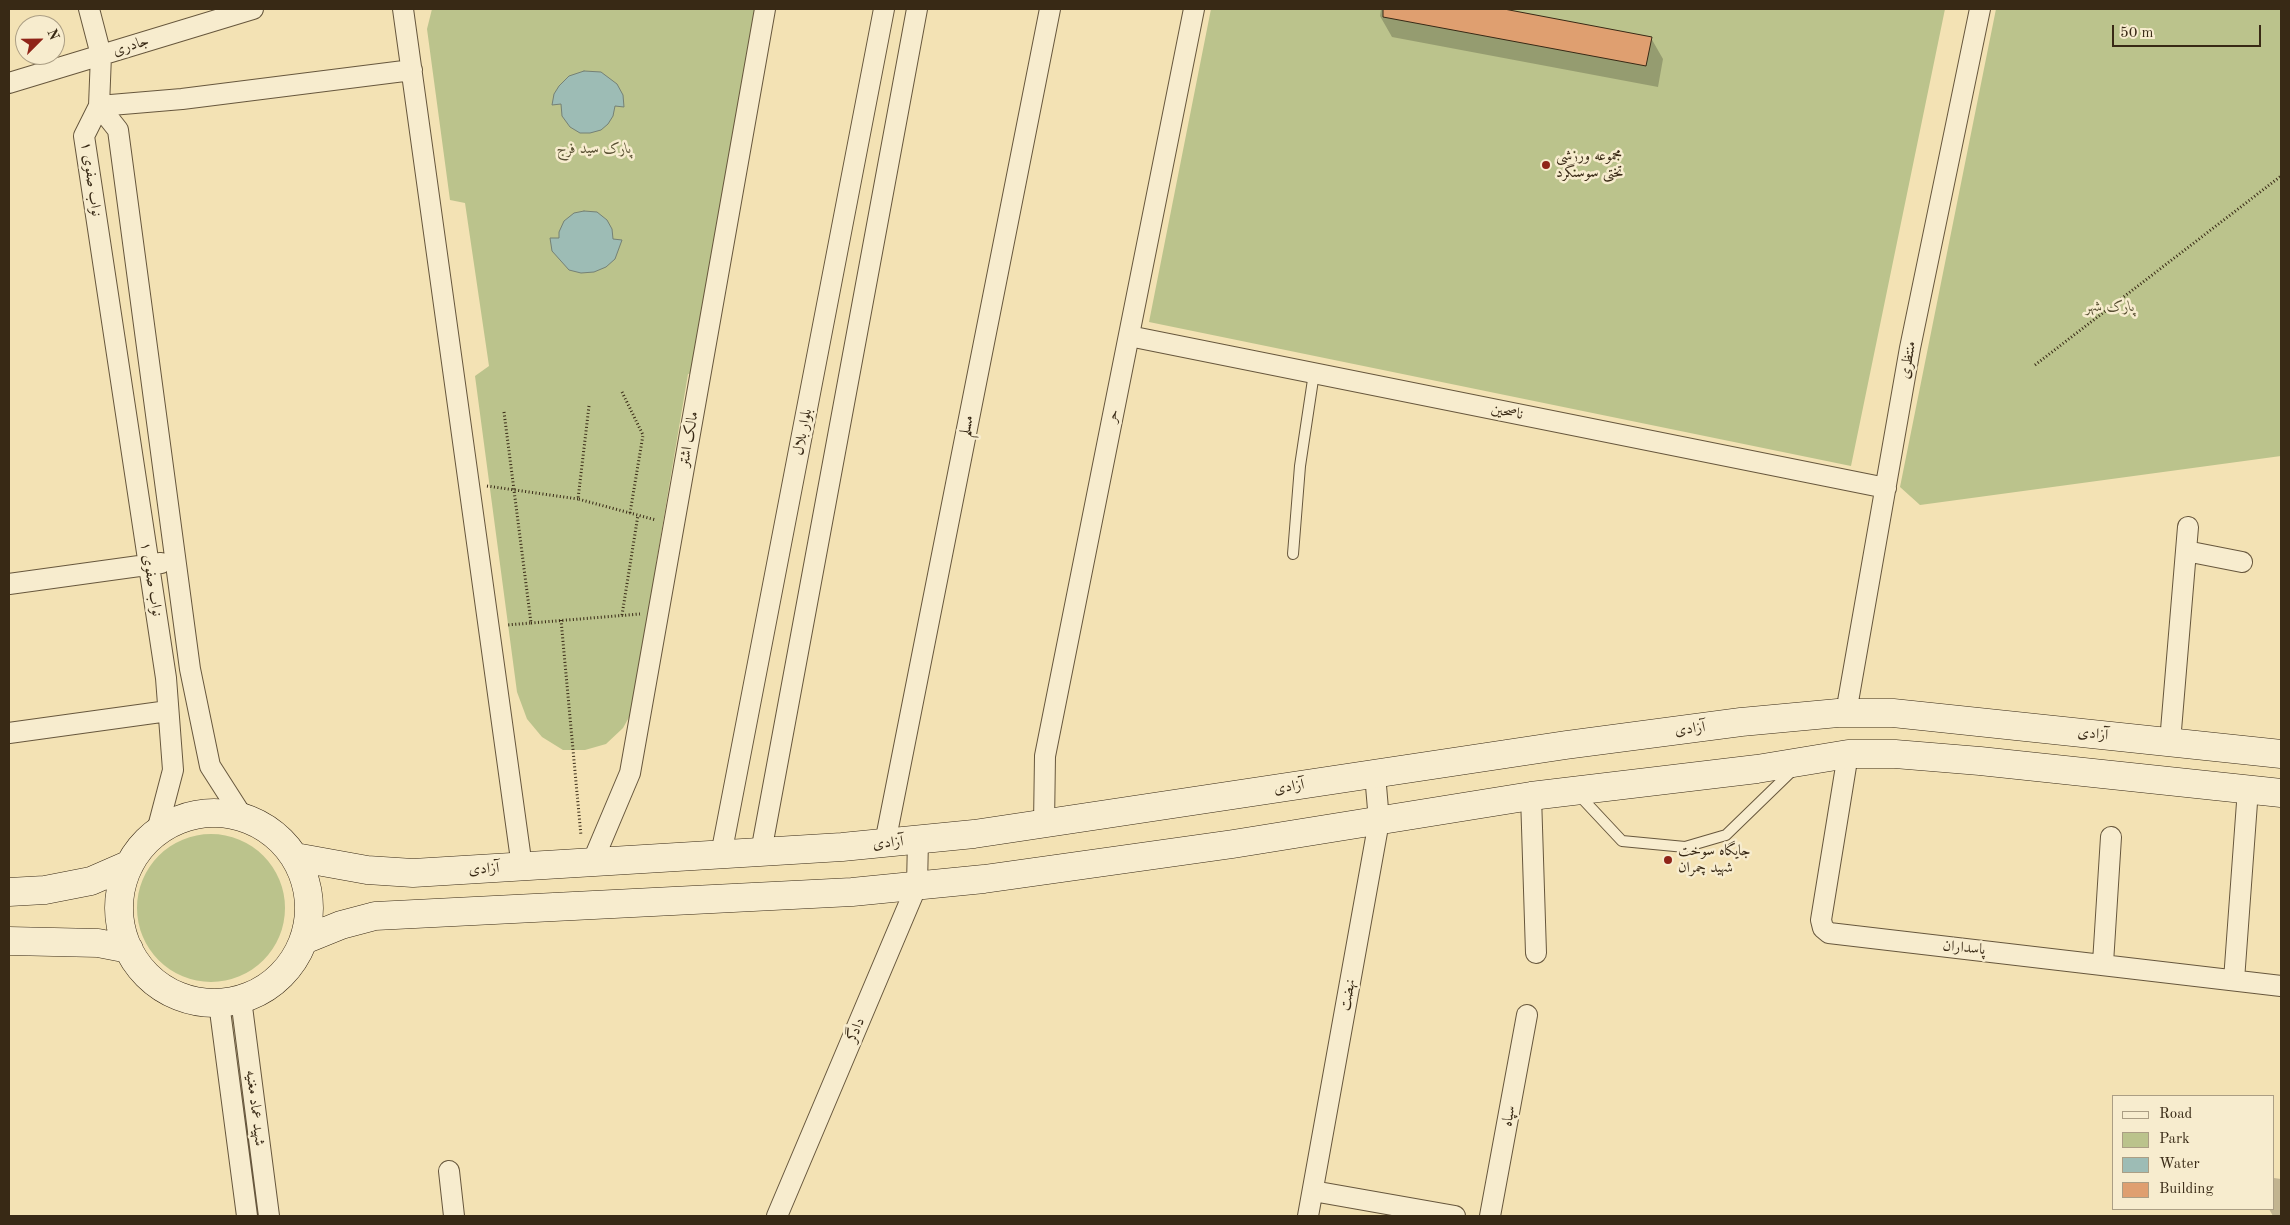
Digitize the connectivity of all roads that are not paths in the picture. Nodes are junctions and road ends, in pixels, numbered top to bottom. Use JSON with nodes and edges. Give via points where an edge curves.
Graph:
{"nodes":[{"id":1,"x":89,"y":9,"type":"edge"},
{"id":2,"x":253,"y":9,"type":"edge"},
{"id":3,"x":403,"y":9,"type":"edge"},
{"id":4,"x":765,"y":9,"type":"edge"},
{"id":5,"x":884,"y":9,"type":"edge"},
{"id":6,"x":917,"y":9,"type":"edge"},
{"id":7,"x":1050,"y":9,"type":"edge"},
{"id":8,"x":1194,"y":9,"type":"edge"},
{"id":9,"x":1980,"y":9,"type":"edge"},
{"id":10,"x":101,"y":55,"type":"junction"},
{"id":11,"x":412,"y":70,"type":"junction"},
{"id":12,"x":9,"y":83,"type":"edge"},
{"id":13,"x":99,"y":106,"type":"junction"},
{"id":14,"x":1129,"y":336,"type":"junction"},
{"id":15,"x":1314,"y":373,"type":"junction"},
{"id":16,"x":1886,"y":488,"type":"junction"},
{"id":17,"x":2188,"y":527,"type":"dead end"},
{"id":18,"x":2186,"y":551,"type":"junction"},
{"id":19,"x":1292,"y":554,"type":"dead end"},
{"id":20,"x":175,"y":561,"type":"junction"},
{"id":21,"x":2242,"y":562,"type":"dead end"},
{"id":22,"x":148,"y":565,"type":"junction"},
{"id":23,"x":9,"y":584,"type":"edge"},
{"id":24,"x":168,"y":711,"type":"junction"},
{"id":25,"x":1846,"y":713,"type":"junction"},
{"id":26,"x":9,"y":728,"type":"edge"},
{"id":27,"x":2170,"y":742,"type":"junction"},
{"id":28,"x":1848,"y":754,"type":"junction"},
{"id":29,"x":2281,"y":754,"type":"edge"},
{"id":30,"x":1801,"y":762,"type":"junction"},
{"id":31,"x":1375,"y":774,"type":"junction"},
{"id":32,"x":2248,"y":789,"type":"junction"},
{"id":33,"x":1575,"y":791,"type":"junction"},
{"id":34,"x":2281,"y":793,"type":"edge"},
{"id":35,"x":1530,"y":796,"type":"junction"},
{"id":36,"x":242,"y":816,"type":"junction"},
{"id":37,"x":1379,"y":821,"type":"junction"},
{"id":38,"x":1044,"y":824,"type":"junction"},
{"id":39,"x":157,"y":831,"type":"junction"},
{"id":40,"x":2111,"y":837,"type":"dead end"},
{"id":41,"x":918,"y":840,"type":"junction"},
{"id":42,"x":885,"y":843,"type":"junction"},
{"id":43,"x":761,"y":852,"type":"junction"},
{"id":44,"x":721,"y":855,"type":"junction"},
{"id":45,"x":295,"y":857,"type":"junction"},
{"id":46,"x":588,"y":863,"type":"junction"},
{"id":47,"x":130,"y":864,"type":"junction"},
{"id":48,"x":522,"y":867,"type":"junction"},
{"id":49,"x":917,"y":886,"type":"junction"},
{"id":50,"x":9,"y":892,"type":"edge"},
{"id":51,"x":304,"y":940,"type":"junction"},
{"id":52,"x":9,"y":941,"type":"edge"},
{"id":53,"x":128,"y":949,"type":"junction"},
{"id":54,"x":1536,"y":953,"type":"dead end"},
{"id":55,"x":2102,"y":963,"type":"junction"},
{"id":56,"x":2234,"y":980,"type":"junction"},
{"id":57,"x":2281,"y":986,"type":"edge"},
{"id":58,"x":230,"y":1001,"type":"junction"},
{"id":59,"x":1527,"y":1015,"type":"dead end"},
{"id":60,"x":449,"y":1170,"type":"dead end"},
{"id":61,"x":1313,"y":1191,"type":"junction"},
{"id":62,"x":247,"y":1216,"type":"edge"},
{"id":63,"x":269,"y":1216,"type":"edge"},
{"id":64,"x":454,"y":1216,"type":"edge"},
{"id":65,"x":777,"y":1216,"type":"edge"},
{"id":66,"x":1308,"y":1216,"type":"edge"},
{"id":67,"x":1455,"y":1216,"type":"edge"},
{"id":68,"x":1490,"y":1216,"type":"edge"}],
"edges":[{"from":1,"to":10,"type":"street"},
{"from":2,"to":10,"type":"street","name":"جادری"},
{"from":3,"to":11,"type":"street"},
{"from":4,"to":46,"type":"street","name":"مالک اشتر","via":[[630,773]]},
{"from":5,"to":44,"type":"street","name":"بلوار بلال"},
{"from":6,"to":43,"type":"street"},
{"from":7,"to":42,"type":"street","name":"مسلم"},
{"from":8,"to":14,"type":"street","name":"حر"},
{"from":9,"to":16,"type":"street","name":"منتظری","via":[[1910,348]]},
{"from":10,"to":12,"type":"street","name":"جادری"},
{"from":10,"to":13,"type":"street"},
{"from":11,"to":13,"type":"street","via":[[182,99]]},
{"from":11,"to":48,"type":"street"},
{"from":13,"to":20,"type":"street","name":"نواب صفوی ۱","via":[[118,130]]},
{"from":13,"to":22,"type":"street","name":"نواب صفوی ۱","via":[[84,136]]},
{"from":14,"to":15,"type":"street","name":"ناصحین"},
{"from":14,"to":38,"type":"street","name":"حر","via":[[1045,756]]},
{"from":15,"to":16,"type":"street","name":"ناصحین"},
{"from":15,"to":19,"type":"lane","via":[[1300,466]]},
{"from":16,"to":25,"type":"street","name":"منتظری"},
{"from":17,"to":18,"type":"street"},
{"from":18,"to":21,"type":"street"},
{"from":18,"to":27,"type":"street"},
{"from":20,"to":22,"type":"street"},
{"from":20,"to":36,"type":"street","name":"نواب صفوی ۱","via":[[190,669],[210,766]]},
{"from":22,"to":23,"type":"street"},
{"from":22,"to":24,"type":"street","name":"نواب صفوی ۱"},
{"from":24,"to":26,"type":"street"},
{"from":24,"to":39,"type":"street","name":"نواب صفوی ۱","via":[[172,770]]},
{"from":25,"to":27,"type":"main road","name":"آزادی","via":[[1893,714]]},
{"from":25,"to":31,"type":"main road","name":"آزادی","via":[[1741,722]]},
{"from":27,"to":29,"type":"main road","name":"آزادی"},
{"from":28,"to":30,"type":"main road"},
{"from":28,"to":32,"type":"main road","via":[[1914,756]]},
{"from":28,"to":55,"type":"street","name":"پاسداران","via":[[1821,920],[1823,928],[1829,932]]},
{"from":30,"to":33,"type":"main road"},
{"from":30,"to":33,"type":"lane","via":[[1726,835],[1686,847],[1622,840]]},
{"from":31,"to":37,"type":"street","name":"نهضت"},
{"from":31,"to":38,"type":"main road","name":"آزادی"},
{"from":32,"to":34,"type":"main road"},
{"from":32,"to":56,"type":"street"},
{"from":33,"to":35,"type":"main road"},
{"from":35,"to":37,"type":"main road"},
{"from":35,"to":54,"type":"street"},
{"from":36,"to":39,"type":"main road","via":[[198,813]]},
{"from":36,"to":45,"type":"main road","via":[[281,839]]},
{"from":37,"to":49,"type":"main road","via":[[984,880]]},
{"from":37,"to":61,"type":"street","name":"نهضت"},
{"from":38,"to":41,"type":"main road","name":"آزادی"},
{"from":39,"to":47,"type":"main road"},
{"from":40,"to":55,"type":"street"},
{"from":41,"to":42,"type":"main road","name":"آزادی"},
{"from":41,"to":49,"type":"street","name":"دادگر"},
{"from":42,"to":43,"type":"main road","name":"آزادی"},
{"from":43,"to":44,"type":"main road","name":"آزادی"},
{"from":44,"to":46,"type":"main road","name":"آزادی"},
{"from":45,"to":48,"type":"main road","name":"آزادی","via":[[367,870],[413,873]]},
{"from":45,"to":51,"type":"main road","via":[[305,877],[309,898],[309,920]]},
{"from":46,"to":48,"type":"main road","name":"آزادی"},
{"from":47,"to":50,"type":"main road","via":[[91,881],[45,890]]},
{"from":47,"to":53,"type":"main road","via":[[122,884],[119,906],[121,928]]},
{"from":49,"to":51,"type":"main road","via":[[375,916]]},
{"from":49,"to":65,"type":"street","name":"دادگر"},
{"from":51,"to":58,"type":"main road","via":[[280,978],[262,991]]},
{"from":52,"to":53,"type":"main road","via":[[98,943]]},
{"from":53,"to":58,"type":"main road","via":[[140,968],[176,995],[197,1002]]},
{"from":55,"to":56,"type":"street","name":"پاسداران"},
{"from":56,"to":57,"type":"street","name":"پاسداران"},
{"from":58,"to":62,"type":"street","name":"شهید عماد مغنیه"},
{"from":58,"to":63,"type":"street","name":"شهید عماد مغنیه"},
{"from":59,"to":68,"type":"street","name":"سپاه"},
{"from":60,"to":64,"type":"street"},
{"from":61,"to":66,"type":"street","name":"نهضت"},
{"from":61,"to":67,"type":"street"}]}
